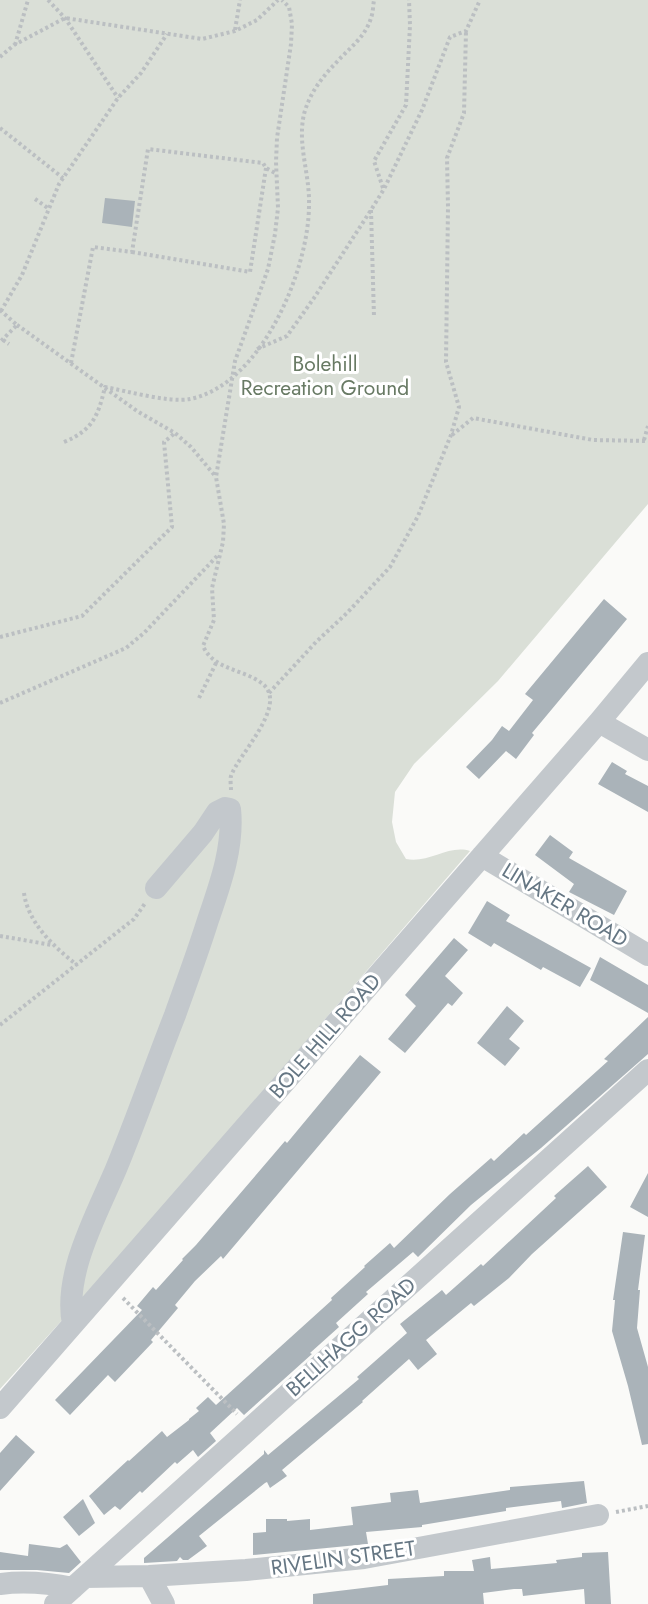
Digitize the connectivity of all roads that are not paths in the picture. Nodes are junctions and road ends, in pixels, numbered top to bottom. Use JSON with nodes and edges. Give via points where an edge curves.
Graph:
{"nodes":[{"id":1,"x":648,"y":663,"type":"edge"},
{"id":2,"x":599,"y":722,"type":"junction"},
{"id":3,"x":648,"y":750,"type":"edge"},
{"id":4,"x":482,"y":856,"type":"junction"},
{"id":5,"x":156,"y":888,"type":"road end"},
{"id":6,"x":648,"y":955,"type":"edge"},
{"id":7,"x":648,"y":1070,"type":"edge"},
{"id":8,"x":73,"y":1324,"type":"junction"},
{"id":9,"x":0,"y":1408,"type":"edge"},
{"id":10,"x":598,"y":1515,"type":"road end"},
{"id":11,"x":149,"y":1576,"type":"junction"},
{"id":12,"x":79,"y":1582,"type":"junction"},
{"id":13,"x":0,"y":1584,"type":"edge"},
{"id":14,"x":55,"y":1604,"type":"edge"},
{"id":15,"x":164,"y":1604,"type":"edge"}],
"edges":[{"from":1,"to":2,"type":"street","name":"BOLE HILL ROAD"},
{"from":2,"to":3,"type":"street"},
{"from":2,"to":4,"type":"street","name":"BOLE HILL ROAD"},
{"from":4,"to":6,"type":"street","name":"LINAKER ROAD"},
{"from":4,"to":8,"type":"street","name":"BOLE HILL ROAD"},
{"from":5,"to":8,"type":"street","via":[[217,812],[230,809],[224,873],[193,965],[81,1257],[72,1286]]},
{"from":7,"to":12,"type":"street","name":"BELLHAGG ROAD"},
{"from":8,"to":9,"type":"street","name":"BOLE HILL ROAD"},
{"from":10,"to":11,"type":"street","name":"RIVELIN STREET","via":[[364,1558]]},
{"from":11,"to":12,"type":"street","name":"RIVELIN STREET"},
{"from":11,"to":15,"type":"street"},
{"from":12,"to":13,"type":"street","name":"RIVELIN STREET"},
{"from":12,"to":14,"type":"street","name":"BELLHAGG ROAD"}]}
